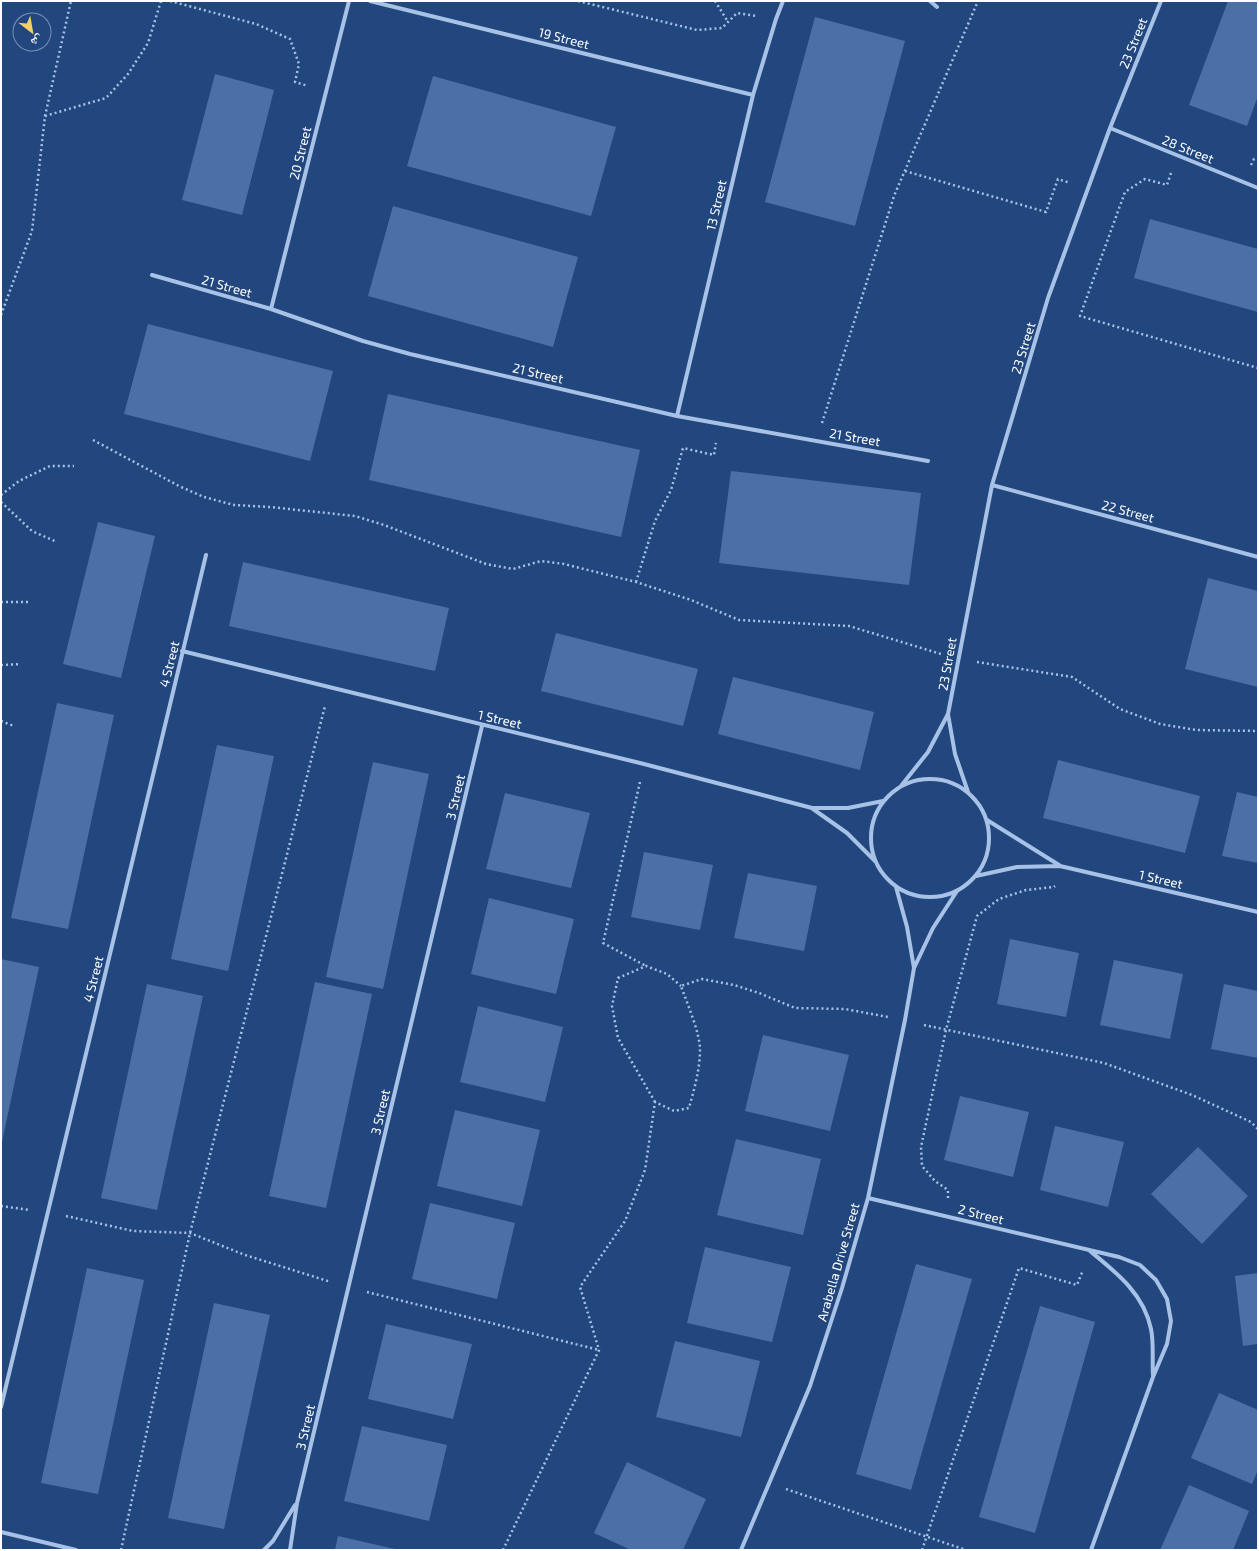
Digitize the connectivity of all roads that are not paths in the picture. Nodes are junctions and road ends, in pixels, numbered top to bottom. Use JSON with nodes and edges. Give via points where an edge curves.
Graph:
{"nodes":[{"id":1,"x":349,"y":1,"type":"edge"},
{"id":2,"x":370,"y":1,"type":"edge"},
{"id":3,"x":783,"y":1,"type":"edge"},
{"id":4,"x":930,"y":1,"type":"edge"},
{"id":5,"x":1160,"y":1,"type":"edge"},
{"id":6,"x":937,"y":7,"type":"dead end"},
{"id":7,"x":753,"y":95,"type":"junction"},
{"id":8,"x":1110,"y":128,"type":"junction"},
{"id":9,"x":1258,"y":188,"type":"edge"},
{"id":10,"x":152,"y":275,"type":"dead end"},
{"id":11,"x":271,"y":309,"type":"junction"},
{"id":12,"x":677,"y":416,"type":"junction"},
{"id":13,"x":928,"y":460,"type":"dead end"},
{"id":14,"x":992,"y":485,"type":"junction"},
{"id":15,"x":206,"y":555,"type":"dead end"},
{"id":16,"x":1258,"y":557,"type":"edge"},
{"id":17,"x":182,"y":652,"type":"junction"},
{"id":18,"x":948,"y":714,"type":"junction"},
{"id":19,"x":482,"y":726,"type":"junction"},
{"id":20,"x":901,"y":786,"type":"junction"},
{"id":21,"x":968,"y":792,"type":"junction"},
{"id":22,"x":884,"y":801,"type":"junction"},
{"id":23,"x":812,"y":808,"type":"junction"},
{"id":24,"x":987,"y":820,"type":"junction"},
{"id":25,"x":877,"y":863,"type":"junction"},
{"id":26,"x":1060,"y":866,"type":"junction"},
{"id":27,"x":976,"y":876,"type":"junction"},
{"id":28,"x":896,"y":887,"type":"junction"},
{"id":29,"x":957,"y":891,"type":"junction"},
{"id":30,"x":1258,"y":912,"type":"edge"},
{"id":31,"x":914,"y":968,"type":"junction"},
{"id":32,"x":868,"y":1198,"type":"junction"},
{"id":33,"x":1090,"y":1251,"type":"junction"},
{"id":34,"x":1153,"y":1377,"type":"junction"},
{"id":35,"x":1,"y":1407,"type":"edge"},
{"id":36,"x":297,"y":1503,"type":"junction"},
{"id":37,"x":1,"y":1532,"type":"edge"},
{"id":38,"x":76,"y":1550,"type":"edge"},
{"id":39,"x":264,"y":1550,"type":"edge"},
{"id":40,"x":290,"y":1550,"type":"edge"},
{"id":41,"x":741,"y":1550,"type":"edge"},
{"id":42,"x":1091,"y":1550,"type":"edge"}],
"edges":[{"from":1,"to":11,"type":"street","name":"20 Street"},
{"from":2,"to":7,"type":"street","name":"19 Street"},
{"from":3,"to":7,"type":"street","name":"13 Street"},
{"from":4,"to":6,"type":"street"},
{"from":5,"to":8,"type":"street","name":"23 Street"},
{"from":7,"to":12,"type":"street","name":"13 Street"},
{"from":8,"to":9,"type":"street","name":"28 Street"},
{"from":8,"to":14,"type":"street","name":"23 Street","via":[[1048,298]]},
{"from":10,"to":11,"type":"street","name":"21 Street"},
{"from":11,"to":12,"type":"street","name":"21 Street","via":[[363,341],[410,354]]},
{"from":12,"to":13,"type":"street","name":"21 Street"},
{"from":14,"to":16,"type":"street","name":"22 Street"},
{"from":14,"to":18,"type":"street","name":"23 Street"},
{"from":15,"to":17,"type":"street","name":"4 Street"},
{"from":17,"to":19,"type":"street","name":"1 Street"},
{"from":17,"to":35,"type":"street","name":"4 Street"},
{"from":18,"to":20,"type":"street","via":[[928,752]]},
{"from":18,"to":21,"type":"street","via":[[956,754]]},
{"from":19,"to":23,"type":"street","name":"1 Street","via":[[644,764]]},
{"from":19,"to":36,"type":"street","name":"3 Street"},
{"from":20,"to":21,"type":"street","via":[[924,779],[948,781]]},
{"from":20,"to":22,"type":"street"},
{"from":21,"to":24,"type":"street","via":[[980,805]]},
{"from":22,"to":23,"type":"street","via":[[848,808]]},
{"from":22,"to":25,"type":"street","via":[[874,821],[871,842]]},
{"from":23,"to":25,"type":"street","via":[[846,834]]},
{"from":24,"to":26,"type":"street"},
{"from":24,"to":27,"type":"street","via":[[990,840],[986,859]]},
{"from":25,"to":28,"type":"street"},
{"from":26,"to":27,"type":"street","via":[[1017,867]]},
{"from":26,"to":30,"type":"street","name":"1 Street"},
{"from":27,"to":29,"type":"street"},
{"from":28,"to":29,"type":"street","via":[[926,897]]},
{"from":28,"to":31,"type":"street","via":[[907,927]]},
{"from":29,"to":31,"type":"street","via":[[933,928]]},
{"from":31,"to":32,"type":"street","name":"Arabella Drive Street"},
{"from":32,"to":33,"type":"street","name":"2 Street"},
{"from":32,"to":41,"type":"street","name":"Arabella Drive Street","via":[[810,1386]]},
{"from":33,"to":34,"type":"street","name":"2 Street","via":[[1120,1275],[1140,1300],[1152,1330]]},
{"from":33,"to":34,"type":"street","name":"2 Street","via":[[1119,1257],[1140,1265],[1156,1280],[1167,1299],[1170,1328],[1167,1344]]},
{"from":34,"to":42,"type":"street","name":"2 Street"},
{"from":36,"to":39,"type":"street","name":"3 Street","via":[[273,1541]]},
{"from":36,"to":40,"type":"street","name":"3 Street"},
{"from":37,"to":38,"type":"street"}]}
